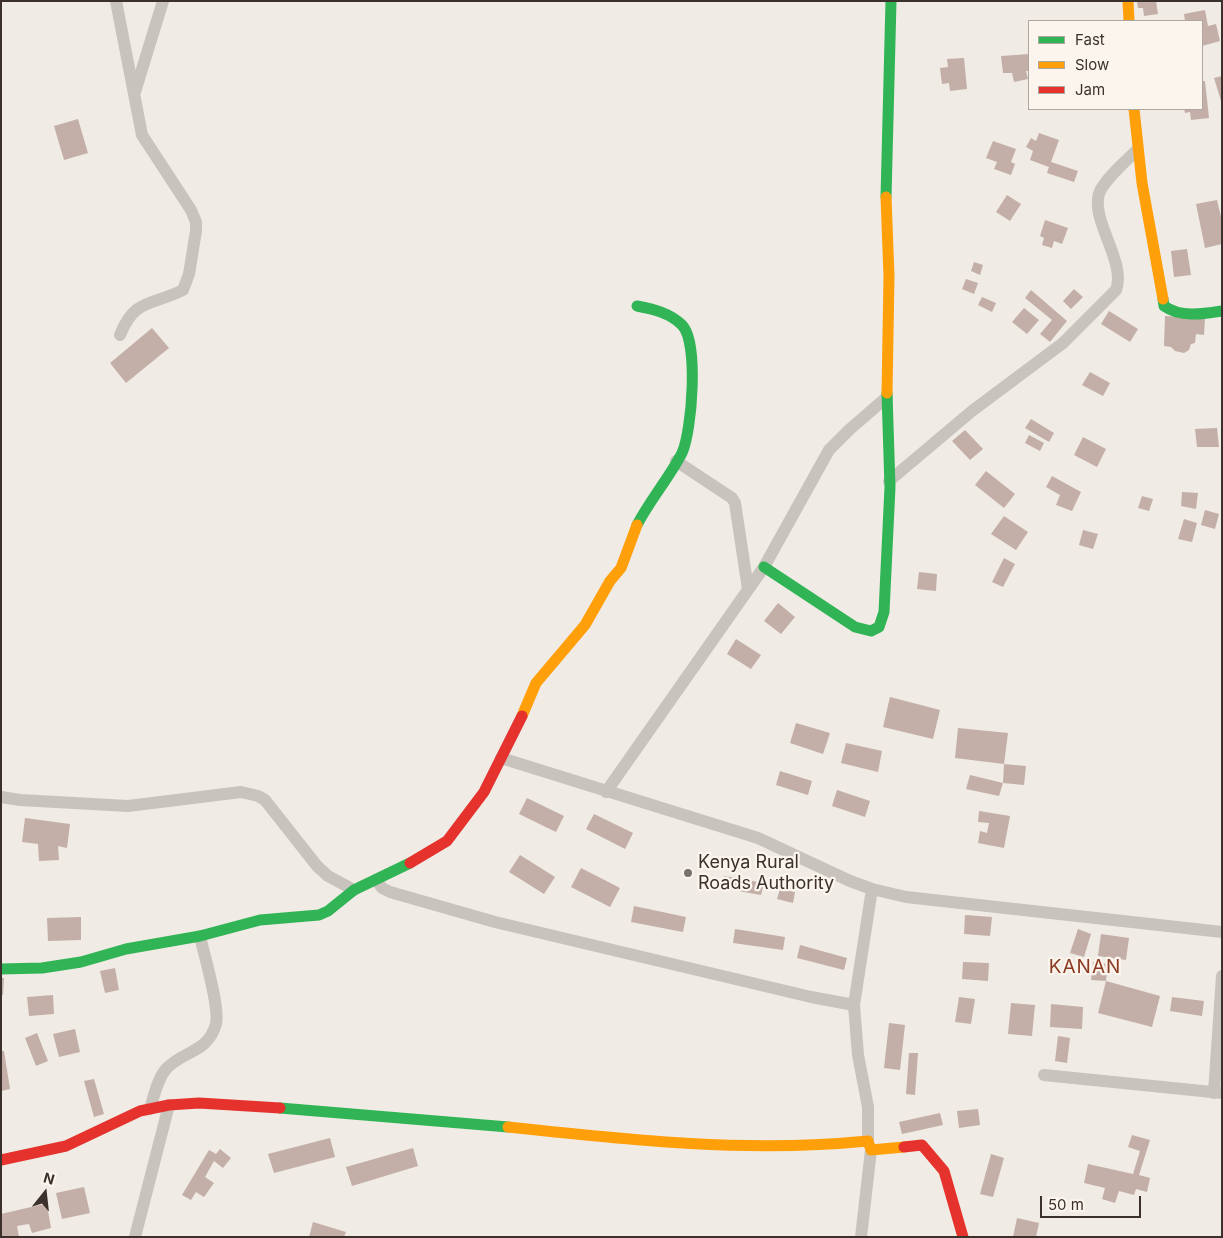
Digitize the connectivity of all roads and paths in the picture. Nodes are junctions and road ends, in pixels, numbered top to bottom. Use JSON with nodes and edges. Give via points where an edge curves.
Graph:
{"nodes":[{"id":1,"x":116,"y":1,"type":"edge"},
{"id":2,"x":163,"y":1,"type":"edge"},
{"id":3,"x":891,"y":1,"type":"edge"},
{"id":4,"x":1128,"y":1,"type":"edge"},
{"id":5,"x":1129,"y":20,"type":"edge"},
{"id":6,"x":135,"y":93,"type":"junction"},
{"id":7,"x":1134,"y":110,"type":"edge"},
{"id":8,"x":1137,"y":150,"type":"junction"},
{"id":9,"x":637,"y":306,"type":"dead end"},
{"id":10,"x":1222,"y":311,"type":"edge"},
{"id":11,"x":120,"y":335,"type":"dead end"},
{"id":12,"x":887,"y":397,"type":"junction"},
{"id":13,"x":676,"y":461,"type":"junction"},
{"id":14,"x":889,"y":481,"type":"junction"},
{"id":15,"x":764,"y":567,"type":"junction"},
{"id":16,"x":748,"y":589,"type":"junction"},
{"id":17,"x":501,"y":758,"type":"junction"},
{"id":18,"x":606,"y":792,"type":"junction"},
{"id":19,"x":1,"y":797,"type":"edge"},
{"id":20,"x":376,"y":880,"type":"junction"},
{"id":21,"x":872,"y":889,"type":"junction"},
{"id":22,"x":354,"y":890,"type":"junction"},
{"id":23,"x":1222,"y":932,"type":"edge"},
{"id":24,"x":200,"y":936,"type":"junction"},
{"id":25,"x":1,"y":970,"type":"edge"},
{"id":26,"x":1222,"y":976,"type":"edge"},
{"id":27,"x":854,"y":1005,"type":"junction"},
{"id":28,"x":1044,"y":1075,"type":"dead end"},
{"id":29,"x":1218,"y":1093,"type":"edge"},
{"id":30,"x":169,"y":1105,"type":"junction"},
{"id":31,"x":150,"y":1109,"type":"junction"},
{"id":32,"x":870,"y":1146,"type":"junction"},
{"id":33,"x":1,"y":1160,"type":"edge"},
{"id":34,"x":135,"y":1237,"type":"edge"},
{"id":35,"x":861,"y":1237,"type":"edge"},
{"id":36,"x":963,"y":1237,"type":"edge"}],
"edges":[{"from":1,"to":6,"type":"street"},
{"from":2,"to":6,"type":"street"},
{"from":3,"to":12,"type":"street","via":[[886,182],[889,276]]},
{"from":4,"to":5,"type":"street"},
{"from":6,"to":11,"type":"street","via":[[142,135],[191,210],[196,231],[183,290],[138,308],[126,321]]},
{"from":7,"to":8,"type":"street"},
{"from":8,"to":10,"type":"street","via":[[1164,306],[1172,311],[1206,314]]},
{"from":8,"to":14,"type":"street","via":[[1107,182],[1098,197],[1117,271],[1116,290],[1063,343],[972,411]]},
{"from":9,"to":13,"type":"street","via":[[669,316],[683,326],[690,339],[692,398],[689,430]]},
{"from":12,"to":14,"type":"street"},
{"from":12,"to":15,"type":"street","via":[[829,450]]},
{"from":13,"to":16,"type":"street","via":[[735,503]]},
{"from":13,"to":17,"type":"street","via":[[638,523],[621,568],[594,611],[536,684]]},
{"from":14,"to":15,"type":"street","via":[[884,604],[880,627],[871,631],[856,628]]},
{"from":15,"to":16,"type":"street"},
{"from":16,"to":18,"type":"street"},
{"from":17,"to":18,"type":"street"},
{"from":17,"to":20,"type":"street","via":[[484,792],[447,841]]},
{"from":18,"to":21,"type":"street","via":[[758,838]]},
{"from":19,"to":22,"type":"street","via":[[118,806],[250,793],[265,800],[317,866]]},
{"from":20,"to":22,"type":"street"},
{"from":20,"to":27,"type":"street","via":[[390,892],[495,922]]},
{"from":21,"to":23,"type":"street","via":[[906,897]]},
{"from":21,"to":27,"type":"street"},
{"from":22,"to":24,"type":"street","via":[[319,915],[275,917]]},
{"from":24,"to":25,"type":"street","via":[[126,949],[81,962]]},
{"from":24,"to":31,"type":"street","via":[[216,1010],[216,1024],[200,1048],[167,1068]]},
{"from":26,"to":29,"type":"street"},
{"from":27,"to":32,"type":"street"},
{"from":28,"to":29,"type":"street"},
{"from":30,"to":31,"type":"street"},
{"from":30,"to":32,"type":"street","via":[[199,1103],[463,1122],[685,1145]]},
{"from":30,"to":34,"type":"street"},
{"from":31,"to":33,"type":"street","via":[[66,1146]]},
{"from":32,"to":35,"type":"street"},
{"from":32,"to":36,"type":"street","via":[[922,1145],[944,1171]]}]}
